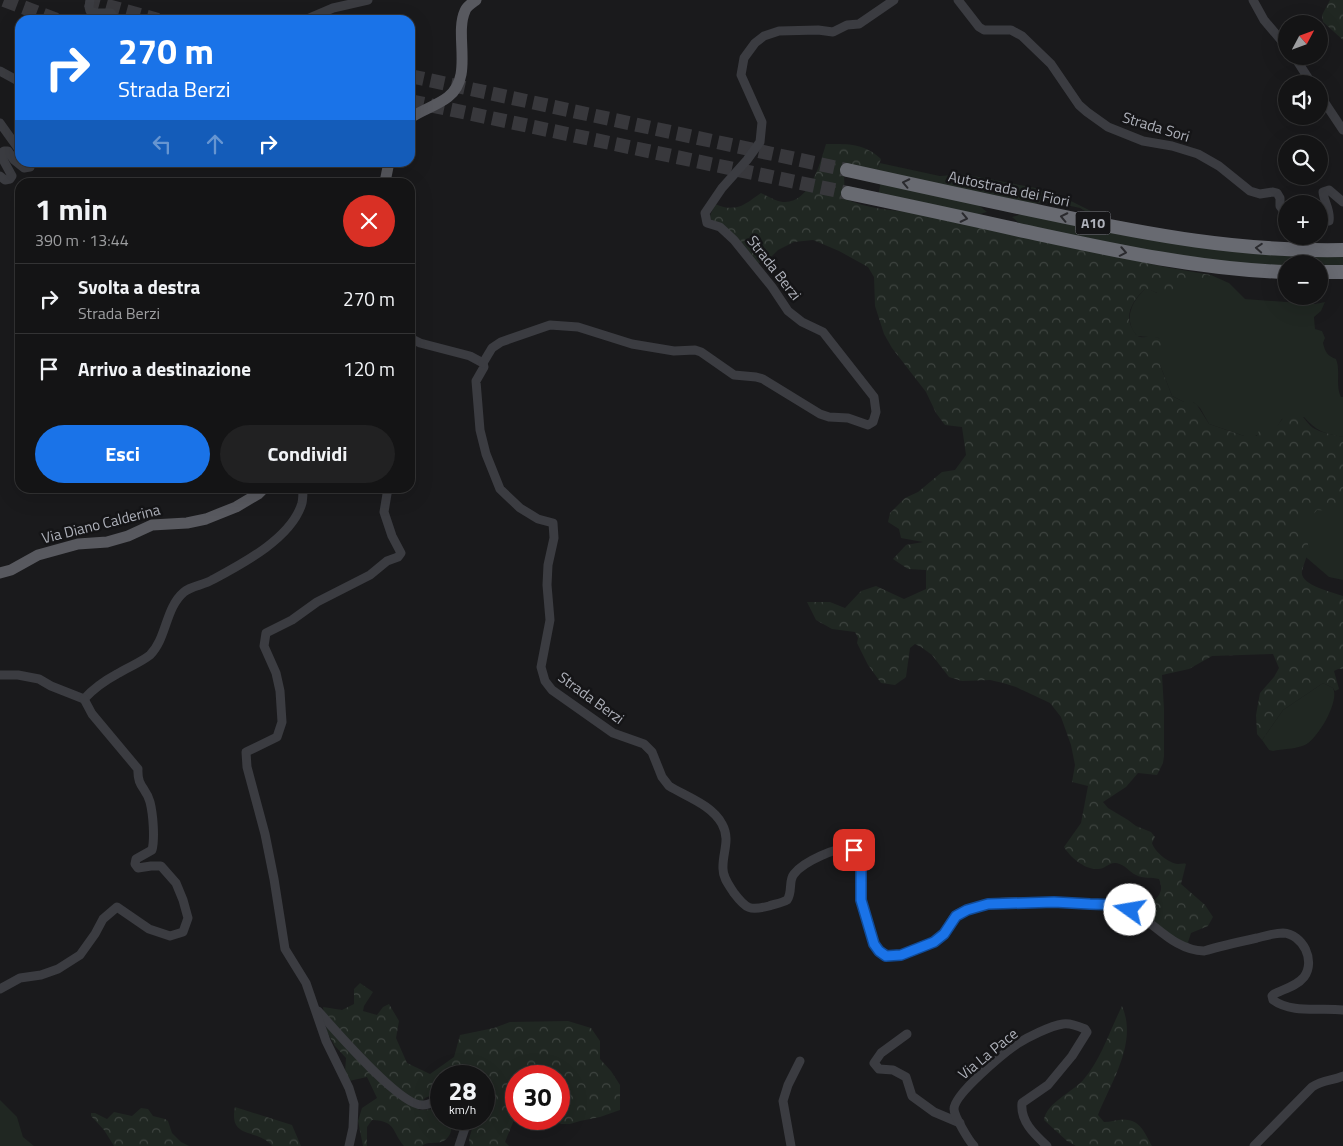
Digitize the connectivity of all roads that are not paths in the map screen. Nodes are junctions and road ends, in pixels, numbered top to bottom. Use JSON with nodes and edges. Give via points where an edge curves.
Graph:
{"nodes":[{"id":1,"x":90,"y":0,"type":"edge"},
{"id":2,"x":368,"y":0,"type":"edge"},
{"id":3,"x":476,"y":0,"type":"edge"},
{"id":4,"x":894,"y":0,"type":"edge"},
{"id":5,"x":958,"y":0,"type":"edge"},
{"id":6,"x":1253,"y":0,"type":"edge"},
{"id":7,"x":112,"y":15,"type":"edge"},
{"id":8,"x":316,"y":15,"type":"edge"},
{"id":9,"x":1278,"y":37,"type":"edge"},
{"id":10,"x":0,"y":71,"type":"edge"},
{"id":11,"x":15,"y":79,"type":"edge"},
{"id":12,"x":1328,"y":108,"type":"edge"},
{"id":13,"x":415,"y":115,"type":"edge"},
{"id":14,"x":0,"y":123,"type":"edge"},
{"id":15,"x":1343,"y":130,"type":"edge"},
{"id":16,"x":15,"y":143,"type":"edge"},
{"id":17,"x":15,"y":161,"type":"edge"},
{"id":18,"x":847,"y":170,"type":"tunnel mouth"},
{"id":19,"x":0,"y":176,"type":"edge"},
{"id":20,"x":848,"y":193,"type":"tunnel mouth"},
{"id":21,"x":1278,"y":195,"type":"edge"},
{"id":22,"x":1323,"y":195,"type":"edge"},
{"id":23,"x":1343,"y":202,"type":"edge"},
{"id":24,"x":1328,"y":208,"type":"edge"},
{"id":25,"x":1328,"y":221,"type":"edge"},
{"id":26,"x":1343,"y":250,"type":"edge"},
{"id":27,"x":1278,"y":272,"type":"edge"},
{"id":28,"x":1328,"y":272,"type":"edge"},
{"id":29,"x":1343,"y":272,"type":"edge"},
{"id":30,"x":415,"y":340,"type":"edge"},
{"id":31,"x":483,"y":363,"type":"junction"},
{"id":32,"x":259,"y":493,"type":"edge"},
{"id":33,"x":303,"y":493,"type":"edge"},
{"id":34,"x":387,"y":493,"type":"edge"},
{"id":35,"x":0,"y":573,"type":"edge"},
{"id":36,"x":0,"y":675,"type":"edge"},
{"id":37,"x":84,"y":699,"type":"junction"},
{"id":38,"x":0,"y":988,"type":"edge"},
{"id":39,"x":316,"y":1008,"type":"junction"},
{"id":40,"x":1343,"y":1010,"type":"edge"},
{"id":41,"x":907,"y":1034,"type":"dead end"},
{"id":42,"x":800,"y":1061,"type":"dead end"},
{"id":43,"x":1343,"y":1076,"type":"edge"},
{"id":44,"x":430,"y":1103,"type":"edge"},
{"id":45,"x":960,"y":1123,"type":"junction"},
{"id":46,"x":464,"y":1130,"type":"edge"},
{"id":47,"x":349,"y":1146,"type":"edge"},
{"id":48,"x":459,"y":1146,"type":"edge"},
{"id":49,"x":791,"y":1146,"type":"edge"},
{"id":50,"x":974,"y":1146,"type":"edge"},
{"id":51,"x":1047,"y":1146,"type":"edge"},
{"id":52,"x":1254,"y":1146,"type":"edge"}],
"edges":[{"from":1,"to":7,"type":"street","via":[[90,11]]},
{"from":2,"to":8,"type":"street"},
{"from":3,"to":13,"type":"main road","via":[[465,10],[462,72],[457,86],[449,97]]},
{"from":4,"to":31,"type":"street","name":"Strada Berzi","via":[[859,24],[833,32],[779,31],[755,43],[744,58],[741,75],[762,122],[760,142],[705,213],[706,223],[720,227],[734,240],[788,311],[823,332],[874,397],[876,412],[873,422],[868,425],[820,414],[763,379],[734,376],[695,350],[674,352],[632,344],[578,327],[550,325],[501,342],[492,348]]},
{"from":5,"to":21,"type":"street","name":"Strada Sori","via":[[984,30],[1011,30],[1031,43],[1051,64],[1079,104],[1108,126],[1143,140],[1198,154],[1250,191]]},
{"from":6,"to":9,"type":"street"},
{"from":10,"to":11,"type":"street"},
{"from":12,"to":15,"type":"street"},
{"from":14,"to":16,"type":"street"},
{"from":17,"to":19,"type":"street","via":[[4,151],[1,155],[12,176],[10,180]]},
{"from":26,"to":18,"type":"highway","name":"Autostrada dei Fiori","number":"A10","one_way":true,"via":[[1258,249],[1179,240]]},
{"from":20,"to":27,"type":"highway","number":"A10","one_way":true,"via":[[1171,261]]},
{"from":22,"to":23,"type":"street","via":[[1326,190],[1332,192]]},
{"from":24,"to":25,"type":"street"},
{"from":28,"to":29,"type":"highway"},
{"from":30,"to":31,"type":"street","via":[[470,356]]},
{"from":31,"to":40,"type":"street","name":"Strada Berzi","via":[[476,381],[480,430],[500,489],[520,508],[553,524],[547,585],[550,620],[542,667],[548,686],[613,733],[644,744],[652,752],[665,782],[718,818],[727,838],[724,876],[746,906],[755,910],[787,900],[792,876],[798,870],[816,858],[850,849],[858,852],[861,860],[861,900],[874,944],[886,956],[896,956],[934,942],[956,916],[988,904],[1120,905],[1180,946],[1194,950],[1276,933],[1291,934],[1305,948],[1308,968],[1300,981],[1274,994],[1273,1000],[1298,1008]]},
{"from":32,"to":35,"type":"main road","name":"Via Diano Calderina","via":[[206,519],[152,525],[107,542],[78,544],[38,555]]},
{"from":33,"to":37,"type":"street","via":[[302,503],[279,538],[210,582],[185,591],[175,603],[156,648],[140,662],[94,688]]},
{"from":34,"to":39,"type":"street","via":[[384,512],[401,552],[370,575],[266,633],[264,646],[276,673],[282,722],[277,736],[246,752],[265,834],[285,949],[306,983]]},
{"from":36,"to":37,"type":"street","via":[[39,679]]},
{"from":37,"to":38,"type":"street","via":[[92,714],[138,770],[138,780],[150,802],[154,842],[152,850],[136,859],[135,864],[138,868],[161,866],[176,883],[188,918],[183,932],[170,936],[149,929],[117,907],[103,919],[80,955],[58,969],[20,978]]},
{"from":39,"to":44,"type":"street","via":[[349,1046],[408,1100],[424,1105]]},
{"from":39,"to":47,"type":"street","via":[[326,1041],[350,1088],[354,1104]]},
{"from":41,"to":45,"type":"street","via":[[881,1053],[874,1063],[879,1069],[892,1070],[906,1077],[912,1096],[934,1112]]},
{"from":42,"to":49,"type":"street","via":[[783,1101]]},
{"from":43,"to":52,"type":"street","via":[[1322,1080],[1312,1087]]},
{"from":45,"to":50,"type":"street","name":"Via La Pace"},
{"from":45,"to":51,"type":"street","name":"Via La Pace","via":[[954,1109],[958,1097],[1018,1044],[1052,1027],[1064,1024],[1080,1026],[1086,1032],[1072,1056],[1048,1085],[1022,1103],[1023,1119]]},
{"from":46,"to":48,"type":"street"}]}
